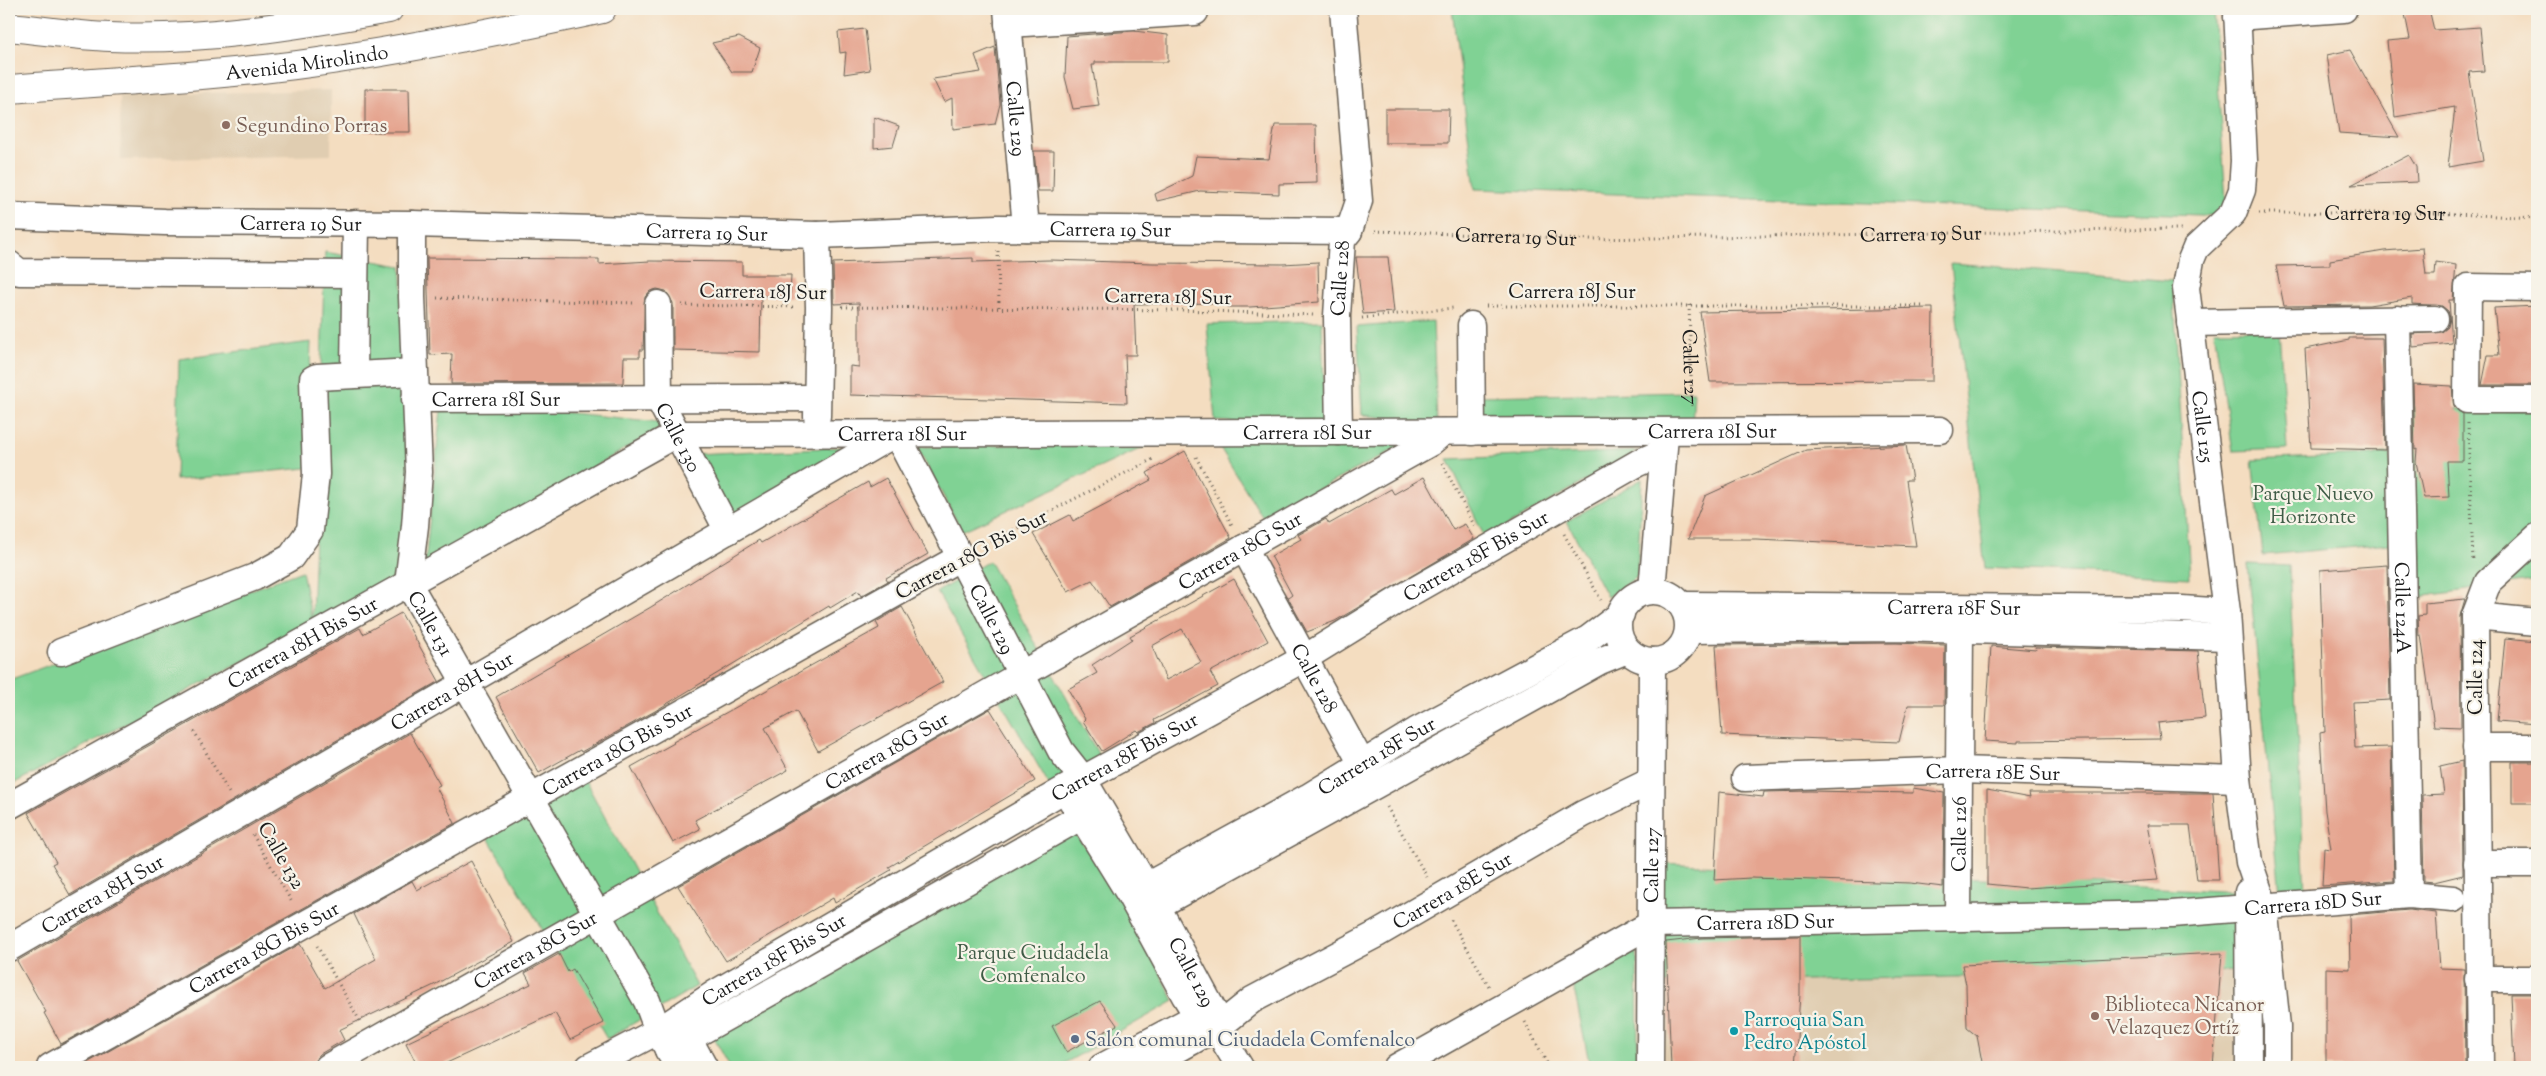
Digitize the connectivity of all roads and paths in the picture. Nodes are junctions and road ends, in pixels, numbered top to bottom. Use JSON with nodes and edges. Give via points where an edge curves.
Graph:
{"nodes":[{"id":1,"x":389,"y":9,"type":"edge"},
{"id":2,"x":602,"y":9,"type":"edge"},
{"id":3,"x":1343,"y":9,"type":"edge"},
{"id":4,"x":2344,"y":9,"type":"edge"},
{"id":5,"x":1195,"y":12,"type":"dead end"},
{"id":6,"x":2237,"y":13,"type":"edge"},
{"id":7,"x":1007,"y":16,"type":"edge"},
{"id":8,"x":9,"y":26,"type":"edge"},
{"id":9,"x":9,"y":89,"type":"edge"},
{"id":10,"x":9,"y":216,"type":"edge"},
{"id":11,"x":2537,"y":218,"type":"edge"},
{"id":12,"x":2224,"y":221,"type":"junction"},
{"id":13,"x":356,"y":223,"type":"junction"},
{"id":14,"x":412,"y":224,"type":"junction"},
{"id":15,"x":997,"y":228,"type":"junction"},
{"id":16,"x":1026,"y":228,"type":"junction"},
{"id":17,"x":1349,"y":231,"type":"junction"},
{"id":18,"x":817,"y":235,"type":"junction"},
{"id":19,"x":9,"y":264,"type":"edge"},
{"id":20,"x":354,"y":274,"type":"junction"},
{"id":21,"x":2537,"y":288,"type":"edge"},
{"id":22,"x":412,"y":297,"type":"junction"},
{"id":23,"x":658,"y":304,"type":"junction"},
{"id":24,"x":1690,"y":305,"type":"junction"},
{"id":25,"x":1923,"y":306,"type":"dead end"},
{"id":26,"x":819,"y":307,"type":"junction"},
{"id":27,"x":999,"y":308,"type":"junction"},
{"id":28,"x":1470,"y":313,"type":"junction"},
{"id":29,"x":1337,"y":316,"type":"junction"},
{"id":30,"x":2397,"y":319,"type":"junction"},
{"id":31,"x":2435,"y":319,"type":"dead end"},
{"id":32,"x":2190,"y":323,"type":"junction"},
{"id":33,"x":414,"y":372,"type":"junction"},
{"id":34,"x":354,"y":374,"type":"junction"},
{"id":35,"x":817,"y":398,"type":"junction"},
{"id":36,"x":415,"y":399,"type":"junction"},
{"id":37,"x":659,"y":399,"type":"junction"},
{"id":38,"x":2467,"y":400,"type":"junction"},
{"id":39,"x":2537,"y":400,"type":"edge"},
{"id":40,"x":1940,"y":430,"type":"dead end"},
{"id":41,"x":1693,"y":431,"type":"junction"},
{"id":42,"x":1183,"y":432,"type":"junction"},
{"id":43,"x":1339,"y":432,"type":"junction"},
{"id":44,"x":1472,"y":432,"type":"junction"},
{"id":45,"x":896,"y":433,"type":"junction"},
{"id":46,"x":676,"y":434,"type":"junction"},
{"id":47,"x":816,"y":434,"type":"junction"},
{"id":48,"x":1437,"y":437,"type":"junction"},
{"id":49,"x":1664,"y":442,"type":"junction"},
{"id":50,"x":1161,"y":454,"type":"dead end"},
{"id":51,"x":1552,"y":512,"type":"junction"},
{"id":52,"x":728,"y":531,"type":"junction"},
{"id":53,"x":2537,"y":536,"type":"edge"},
{"id":54,"x":1244,"y":548,"type":"junction"},
{"id":55,"x":1487,"y":549,"type":"junction"},
{"id":56,"x":960,"y":558,"type":"junction"},
{"id":57,"x":2473,"y":567,"type":"dead end"},
{"id":58,"x":408,"y":583,"type":"junction"},
{"id":59,"x":1652,"y":590,"type":"junction"},
{"id":60,"x":1682,"y":604,"type":"junction"},
{"id":61,"x":2227,"y":612,"type":"junction"},
{"id":62,"x":2475,"y":616,"type":"junction"},
{"id":63,"x":1617,"y":617,"type":"junction"},
{"id":64,"x":2537,"y":622,"type":"edge"},
{"id":65,"x":1689,"y":630,"type":"junction"},
{"id":66,"x":1960,"y":630,"type":"junction"},
{"id":67,"x":2228,"y":637,"type":"junction"},
{"id":68,"x":1627,"y":650,"type":"junction"},
{"id":69,"x":61,"y":652,"type":"dead end"},
{"id":70,"x":1303,"y":659,"type":"junction"},
{"id":71,"x":1652,"y":661,"type":"junction"},
{"id":72,"x":1020,"y":673,"type":"junction"},
{"id":73,"x":466,"y":684,"type":"junction"},
{"id":74,"x":181,"y":709,"type":"junction"},
{"id":75,"x":2476,"y":747,"type":"junction"},
{"id":76,"x":2537,"y":747,"type":"edge"},
{"id":77,"x":1362,"y":764,"type":"junction"},
{"id":78,"x":1959,"y":770,"type":"junction"},
{"id":79,"x":1745,"y":778,"type":"dead end"},
{"id":80,"x":2238,"y":779,"type":"junction"},
{"id":81,"x":1651,"y":781,"type":"junction"},
{"id":82,"x":1074,"y":784,"type":"junction"},
{"id":83,"x":531,"y":798,"type":"junction"},
{"id":84,"x":9,"y":806,"type":"edge"},
{"id":85,"x":1089,"y":812,"type":"junction"},
{"id":86,"x":241,"y":814,"type":"junction"},
{"id":87,"x":2477,"y":864,"type":"junction"},
{"id":88,"x":2537,"y":864,"type":"edge"},
{"id":89,"x":2409,"y":896,"type":"junction"},
{"id":90,"x":2453,"y":899,"type":"dead end"},
{"id":91,"x":1144,"y":901,"type":"junction"},
{"id":92,"x":2256,"y":908,"type":"junction"},
{"id":93,"x":2172,"y":914,"type":"junction"},
{"id":94,"x":598,"y":915,"type":"junction"},
{"id":95,"x":1958,"y":916,"type":"junction"},
{"id":96,"x":1714,"y":920,"type":"dead end"},
{"id":97,"x":1651,"y":924,"type":"junction"},
{"id":98,"x":305,"y":925,"type":"junction"},
{"id":99,"x":9,"y":948,"type":"edge"},
{"id":100,"x":2478,"y":979,"type":"junction"},
{"id":101,"x":2537,"y":979,"type":"edge"},
{"id":102,"x":1514,"y":1002,"type":"junction"},
{"id":103,"x":1212,"y":1025,"type":"junction"},
{"id":104,"x":674,"y":1041,"type":"edge"},
{"id":105,"x":372,"y":1043,"type":"junction"},
{"id":106,"x":50,"y":1067,"type":"edge"},
{"id":107,"x":328,"y":1067,"type":"edge"},
{"id":108,"x":589,"y":1067,"type":"edge"},
{"id":109,"x":704,"y":1067,"type":"edge"},
{"id":110,"x":1102,"y":1067,"type":"edge"},
{"id":111,"x":1146,"y":1067,"type":"edge"},
{"id":112,"x":1240,"y":1067,"type":"edge"},
{"id":113,"x":1397,"y":1067,"type":"edge"},
{"id":114,"x":1550,"y":1067,"type":"edge"},
{"id":115,"x":1650,"y":1067,"type":"edge"},
{"id":116,"x":2249,"y":1067,"type":"edge"},
{"id":117,"x":2277,"y":1067,"type":"edge"},
{"id":118,"x":2480,"y":1067,"type":"edge"}],
"edges":[{"from":1,"to":8,"type":"main road","name":"Avenida Mirolindo","via":[[271,28],[181,36],[110,37]]},
{"from":2,"to":9,"type":"main road","name":"Avenida Mirolindo","via":[[310,63],[205,75]]},
{"from":3,"to":17,"type":"street","name":"Calle 128","via":[[1359,201]]},
{"from":4,"to":6,"type":"street"},
{"from":5,"to":7,"type":"street"},
{"from":6,"to":12,"type":"street","name":"Calle 125","via":[[2244,161],[2242,190]]},
{"from":7,"to":16,"type":"street","name":"Calle 129"},
{"from":10,"to":13,"type":"street","name":"Carrera 19 Sur","via":[[165,222]]},
{"from":11,"to":12,"type":"path","name":"Carrera 19 Sur","via":[[2436,213]]},
{"from":12,"to":17,"type":"path","name":"Carrera 19 Sur","via":[[1590,239]]},
{"from":12,"to":32,"type":"street","name":"Calle 125","via":[[2196,248],[2191,260],[2186,288]]},
{"from":13,"to":14,"type":"street","name":"Carrera 19 Sur"},
{"from":13,"to":20,"type":"street"},
{"from":14,"to":18,"type":"street","name":"Carrera 19 Sur"},
{"from":14,"to":22,"type":"street","name":"Calle 131"},
{"from":15,"to":16,"type":"street","name":"Carrera 19 Sur"},
{"from":15,"to":18,"type":"street","name":"Carrera 19 Sur"},
{"from":15,"to":27,"type":"path"},
{"from":16,"to":17,"type":"street","name":"Carrera 19 Sur"},
{"from":17,"to":29,"type":"street","name":"Calle 128","via":[[1342,240]]},
{"from":18,"to":26,"type":"street"},
{"from":19,"to":20,"type":"street","via":[[19,272]]},
{"from":20,"to":34,"type":"street"},
{"from":21,"to":38,"type":"street","via":[[2468,287]]},
{"from":22,"to":23,"type":"path","name":"Carrera 18J Sur"},
{"from":22,"to":33,"type":"street","name":"Calle 131"},
{"from":23,"to":26,"type":"path","name":"Carrera 18J Sur"},
{"from":23,"to":37,"type":"street","name":"Calle 130"},
{"from":24,"to":25,"type":"path","name":"Carrera 18J Sur"},
{"from":24,"to":28,"type":"path","name":"Carrera 18J Sur"},
{"from":24,"to":41,"type":"path","name":"Calle 127"},
{"from":26,"to":27,"type":"path","name":"Carrera 18J Sur"},
{"from":26,"to":35,"type":"street"},
{"from":27,"to":29,"type":"path","name":"Carrera 18J Sur"},
{"from":28,"to":29,"type":"path","name":"Carrera 18J Sur"},
{"from":28,"to":44,"type":"street"},
{"from":29,"to":43,"type":"street","name":"Calle 128"},
{"from":30,"to":31,"type":"street"},
{"from":30,"to":32,"type":"street"},
{"from":30,"to":89,"type":"street","name":"Calle 124A"},
{"from":32,"to":61,"type":"street","name":"Calle 125"},
{"from":33,"to":34,"type":"street"},
{"from":33,"to":36,"type":"street","name":"Calle 131"},
{"from":34,"to":69,"type":"street","via":[[317,377],[312,383],[316,474],[310,530],[291,557],[255,577]]},
{"from":35,"to":37,"type":"street","name":"Carrera 18I Sur"},
{"from":35,"to":47,"type":"street"},
{"from":36,"to":37,"type":"street","name":"Carrera 18I Sur"},
{"from":36,"to":58,"type":"street","name":"Calle 131","via":[[419,472]]},
{"from":37,"to":46,"type":"street","name":"Calle 130"},
{"from":38,"to":39,"type":"street"},
{"from":38,"to":57,"type":"path"},
{"from":40,"to":41,"type":"street","name":"Carrera 18I Sur"},
{"from":41,"to":49,"type":"street","name":"Carrera 18I Sur"},
{"from":42,"to":43,"type":"street","name":"Carrera 18I Sur"},
{"from":42,"to":45,"type":"street","name":"Carrera 18I Sur"},
{"from":42,"to":54,"type":"path"},
{"from":43,"to":48,"type":"street","name":"Carrera 18I Sur"},
{"from":44,"to":48,"type":"street","name":"Carrera 18I Sur"},
{"from":44,"to":49,"type":"street","name":"Carrera 18I Sur"},
{"from":45,"to":47,"type":"street","name":"Carrera 18I Sur"},
{"from":45,"to":52,"type":"street","name":"Carrera 18H Sur"},
{"from":45,"to":56,"type":"street","name":"Calle 129"},
{"from":46,"to":47,"type":"street","name":"Carrera 18I Sur"},
{"from":46,"to":52,"type":"street","name":"Calle 130"},
{"from":46,"to":58,"type":"street","name":"Carrera 18H Bis Sur"},
{"from":48,"to":54,"type":"street","name":"Carrera 18G Sur"},
{"from":48,"to":55,"type":"path"},
{"from":49,"to":51,"type":"street","name":"Carrera 18F Bis Sur","via":[[1638,462]]},
{"from":49,"to":59,"type":"street"},
{"from":50,"to":56,"type":"path","name":"Carrera 18G Bis Sur"},
{"from":51,"to":55,"type":"street","name":"Carrera 18F Bis Sur"},
{"from":51,"to":63,"type":"path"},
{"from":52,"to":73,"type":"street","name":"Carrera 18H Sur"},
{"from":53,"to":62,"type":"street","via":[[2488,582]]},
{"from":54,"to":70,"type":"street","name":"Calle 128"},
{"from":54,"to":72,"type":"street","name":"Carrera 18G Sur"},
{"from":55,"to":70,"type":"street","name":"Carrera 18F Bis Sur"},
{"from":56,"to":72,"type":"street","name":"Calle 129"},
{"from":56,"to":83,"type":"street","name":"Carrera 18G Bis Sur"},
{"from":58,"to":73,"type":"street","name":"Calle 131"},
{"from":58,"to":74,"type":"street","name":"Carrera 18H Bis Sur"},
{"from":59,"to":60,"type":"street","via":[[1672,596]]},
{"from":59,"to":63,"type":"street","via":[[1632,599]]},
{"from":60,"to":61,"type":"street","name":"Carrera 18F Sur"},
{"from":60,"to":65,"type":"street"},
{"from":61,"to":67,"type":"street","name":"Calle 125"},
{"from":62,"to":64,"type":"street"},
{"from":62,"to":75,"type":"street","name":"Calle 124"},
{"from":63,"to":68,"type":"street","via":[[1619,633]]},
{"from":63,"to":77,"type":"street","name":"Carrera 18F Sur","via":[[1588,639],[1416,731]]},
{"from":65,"to":66,"type":"street","name":"Carrera 18F Sur"},
{"from":65,"to":71,"type":"street","via":[[1686,640],[1672,656]]},
{"from":66,"to":67,"type":"street","name":"Carrera 18F Sur"},
{"from":66,"to":78,"type":"street","name":"Calle 126"},
{"from":67,"to":80,"type":"street","name":"Calle 125"},
{"from":68,"to":71,"type":"street"},
{"from":68,"to":91,"type":"street","name":"Carrera 18F Sur","via":[[1600,661],[1374,784]]},
{"from":70,"to":77,"type":"street","name":"Calle 128"},
{"from":70,"to":82,"type":"street","name":"Carrera 18F Bis Sur"},
{"from":71,"to":81,"type":"street","name":"Calle 127"},
{"from":72,"to":82,"type":"street","name":"Calle 129","via":[[1061,751]]},
{"from":72,"to":94,"type":"street","name":"Carrera 18G Sur"},
{"from":73,"to":83,"type":"street","name":"Calle 131"},
{"from":73,"to":86,"type":"street","name":"Carrera 18H Sur"},
{"from":74,"to":84,"type":"street","name":"Carrera 18H Bis Sur"},
{"from":74,"to":86,"type":"path","name":"Calle 132"},
{"from":75,"to":76,"type":"street"},
{"from":75,"to":87,"type":"street","name":"Calle 124"},
{"from":77,"to":91,"type":"street","name":"Carrera 18F Sur"},
{"from":78,"to":79,"type":"street","name":"Carrera 18E Sur"},
{"from":78,"to":80,"type":"street","name":"Carrera 18E Sur"},
{"from":78,"to":95,"type":"street","name":"Calle 126"},
{"from":80,"to":92,"type":"street","name":"Calle 125"},
{"from":81,"to":97,"type":"street","name":"Calle 127"},
{"from":81,"to":103,"type":"street","name":"Carrera 18E Sur","via":[[1583,814]]},
{"from":82,"to":85,"type":"street","name":"Calle 129"},
{"from":82,"to":104,"type":"street","name":"Carrera 18F Bis Sur","via":[[722,989]]},
{"from":83,"to":94,"type":"street","name":"Calle 131"},
{"from":83,"to":98,"type":"street","name":"Carrera 18G Bis Sur"},
{"from":85,"to":91,"type":"street","name":"Calle 129"},
{"from":85,"to":104,"type":"street","name":"Carrera 18F Bis Sur"},
{"from":86,"to":98,"type":"path","name":"Calle 132"},
{"from":86,"to":99,"type":"street","name":"Carrera 18H Sur"},
{"from":87,"to":88,"type":"street"},
{"from":87,"to":100,"type":"street","name":"Calle 124"},
{"from":89,"to":90,"type":"street","name":"Carrera 18D Sur"},
{"from":89,"to":92,"type":"street","name":"Carrera 18D Sur"},
{"from":91,"to":103,"type":"street","name":"Calle 129"},
{"from":92,"to":93,"type":"street","name":"Carrera 18D Sur"},
{"from":92,"to":116,"type":"street","name":"Calle 125"},
{"from":92,"to":117,"type":"street","name":"Calle 125","via":[[2277,1026]]},
{"from":93,"to":95,"type":"street","name":"Carrera 18D Sur"},
{"from":93,"to":97,"type":"street","name":"Carrera 18D Sur"},
{"from":94,"to":104,"type":"street","name":"Calle 131"},
{"from":94,"to":105,"type":"street","name":"Carrera 18G Sur"},
{"from":95,"to":96,"type":"street","name":"Carrera 18D Sur"},
{"from":97,"to":102,"type":"street","name":"Carrera 18D Sur"},
{"from":97,"to":115,"type":"street","name":"Calle 127"},
{"from":98,"to":105,"type":"path","name":"Calle 132"},
{"from":98,"to":106,"type":"street","name":"Carrera 18G Bis Sur"},
{"from":100,"to":101,"type":"street"},
{"from":100,"to":118,"type":"street","name":"Calle 124"},
{"from":102,"to":113,"type":"street","name":"Carrera 18D Sur"},
{"from":102,"to":114,"type":"path"},
{"from":103,"to":110,"type":"street","name":"Carrera 18E Sur","via":[[1156,1037]]},
{"from":103,"to":111,"type":"street","name":"Carrera 18E Sur"},
{"from":103,"to":112,"type":"street","name":"Calle 129"},
{"from":104,"to":108,"type":"street","name":"Carrera 18F Bis Sur"},
{"from":104,"to":109,"type":"street"},
{"from":105,"to":107,"type":"street","name":"Carrera 18G Sur"}]}
